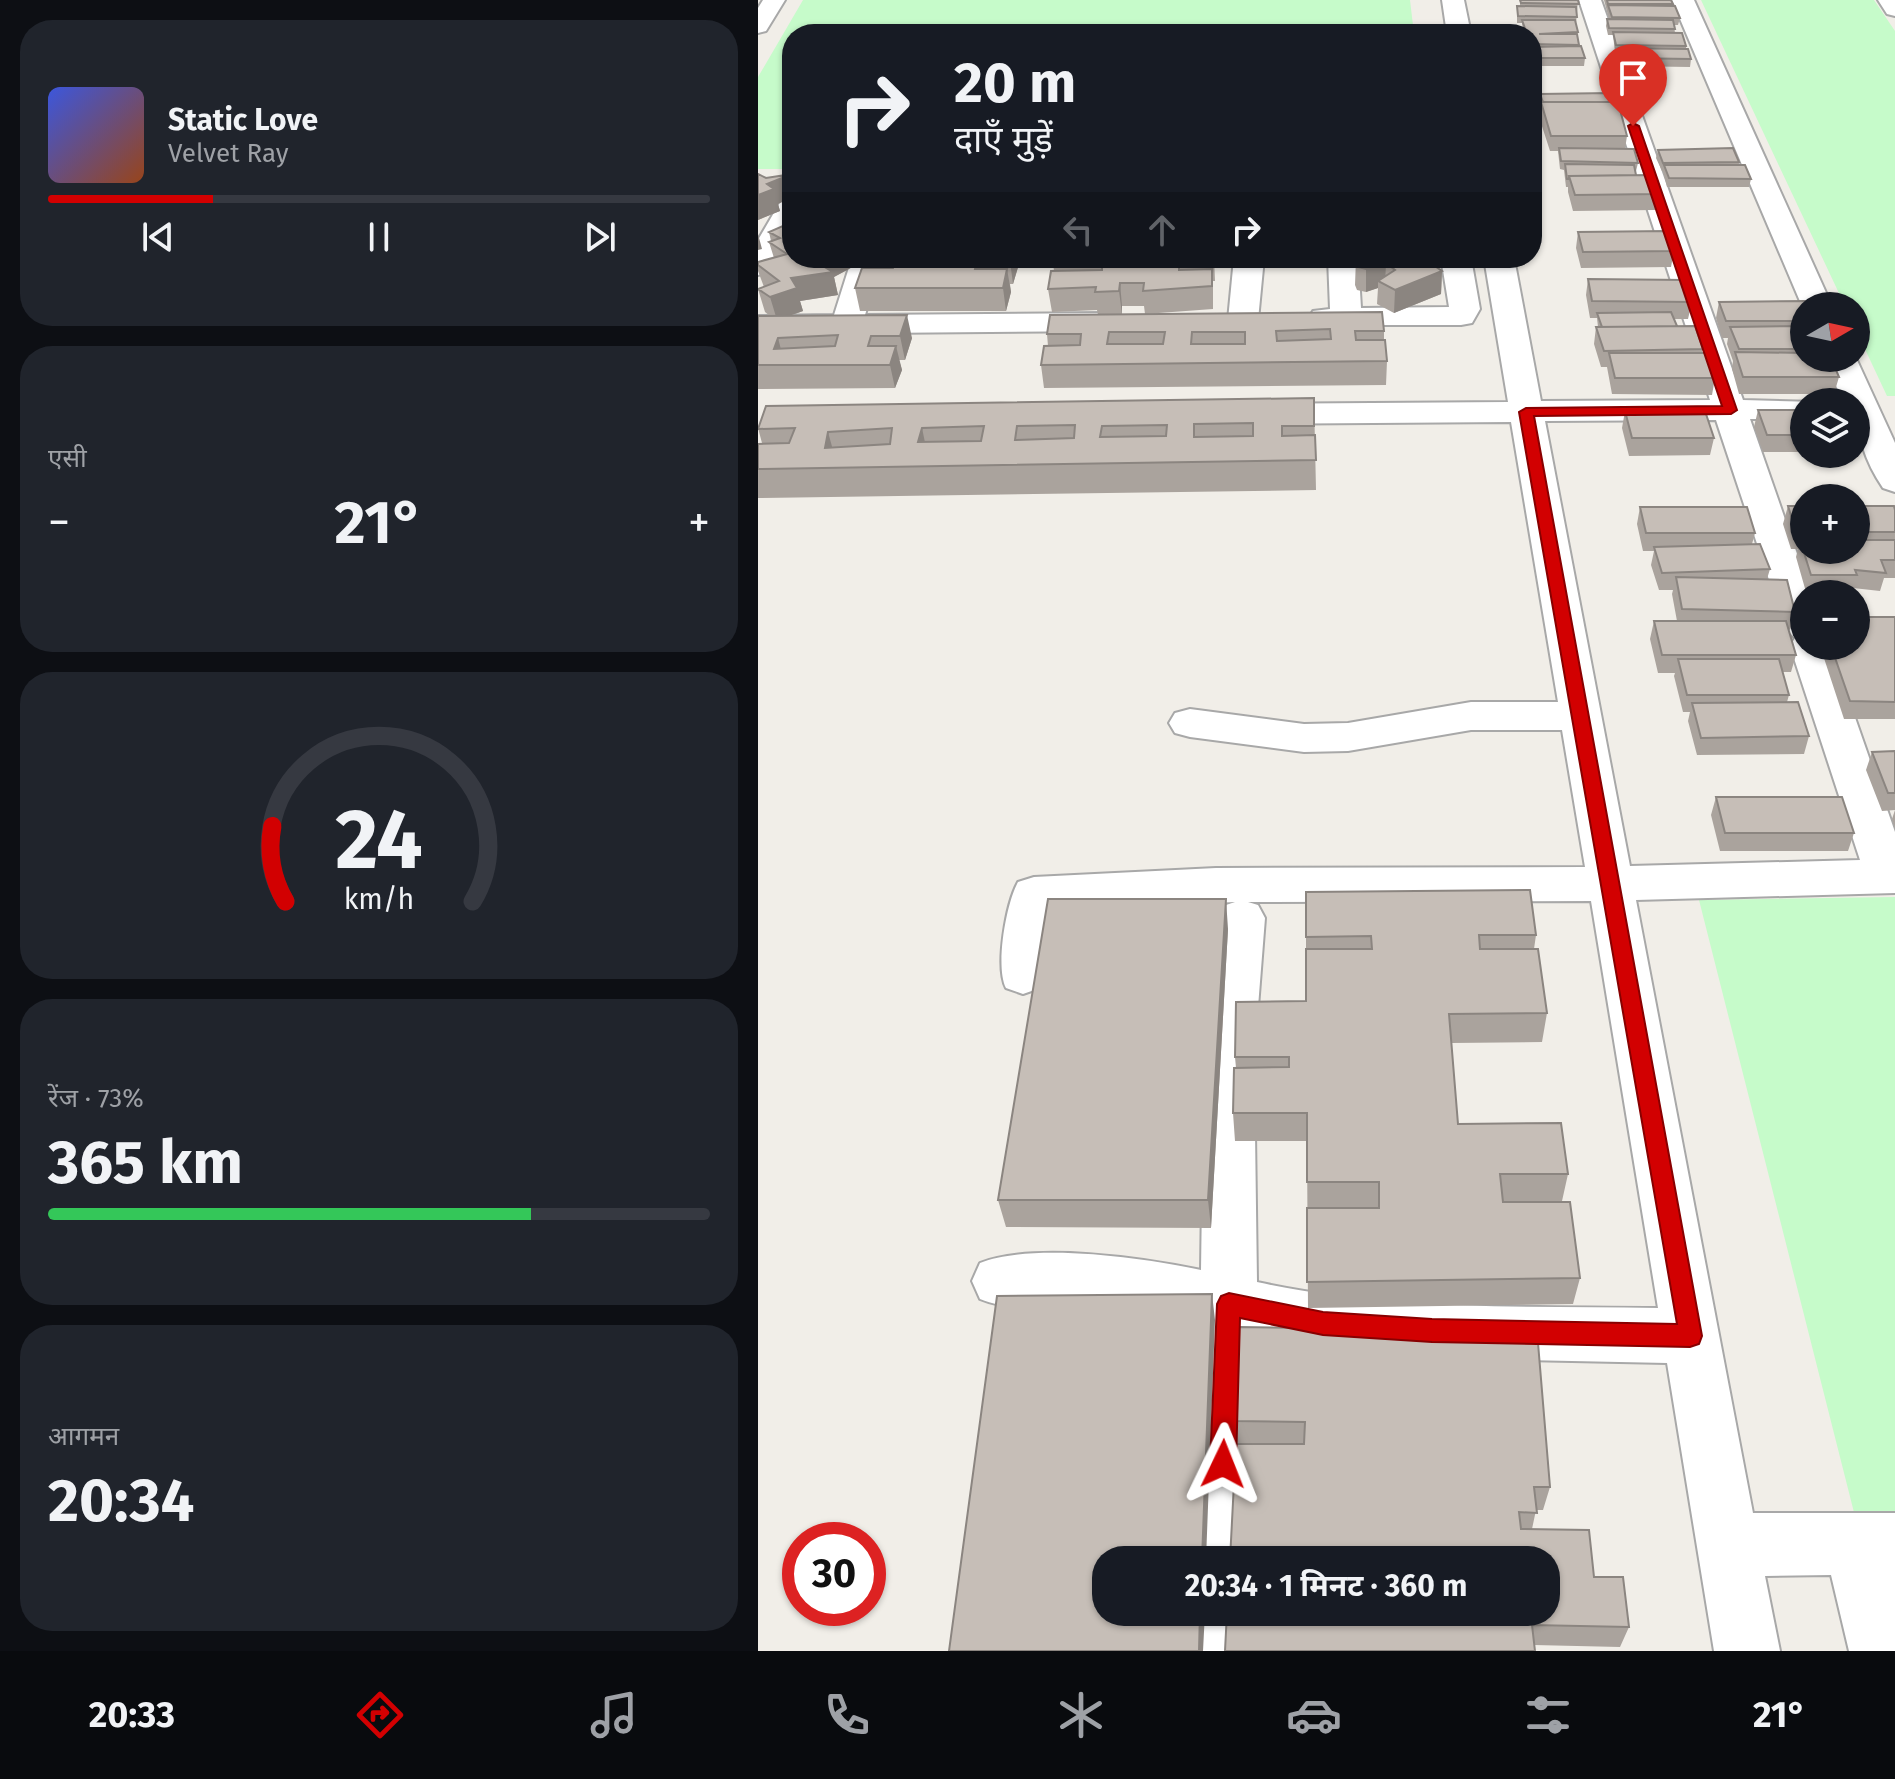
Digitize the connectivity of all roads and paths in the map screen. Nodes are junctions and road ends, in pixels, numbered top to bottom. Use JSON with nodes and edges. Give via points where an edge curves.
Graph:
{"nodes":[{"id":1,"x":774,"y":0,"type":"edge"},
{"id":2,"x":1453,"y":0,"type":"edge"},
{"id":3,"x":1590,"y":0,"type":"edge"},
{"id":4,"x":1683,"y":0,"type":"edge"},
{"id":5,"x":1889,"y":0,"type":"edge"},
{"id":6,"x":1895,"y":9,"type":"edge"},
{"id":7,"x":1457,"y":24,"type":"edge"},
{"id":8,"x":758,"y":26,"type":"edge"},
{"id":9,"x":1642,"y":152,"type":"junction"},
{"id":10,"x":1673,"y":152,"type":"edge"},
{"id":11,"x":1719,"y":152,"type":"edge"},
{"id":12,"x":1750,"y":152,"type":"junction"},
{"id":13,"x":782,"y":223,"type":"edge"},
{"id":14,"x":758,"y":266,"type":"edge"},
{"id":15,"x":864,"y":268,"type":"edge"},
{"id":16,"x":1253,"y":268,"type":"edge"},
{"id":17,"x":1344,"y":268,"type":"edge"},
{"id":18,"x":1458,"y":268,"type":"edge"},
{"id":19,"x":1501,"y":268,"type":"edge"},
{"id":20,"x":1811,"y":292,"type":"edge"},
{"id":21,"x":1346,"y":318,"type":"junction"},
{"id":22,"x":1272,"y":320,"type":"junction"},
{"id":23,"x":1132,"y":321,"type":"edge"},
{"id":24,"x":1211,"y":321,"type":"edge"},
{"id":25,"x":847,"y":324,"type":"junction"},
{"id":26,"x":758,"y":325,"type":"edge"},
{"id":27,"x":1849,"y":372,"type":"edge"},
{"id":28,"x":1790,"y":409,"type":"edge"},
{"id":29,"x":1871,"y":409,"type":"edge"},
{"id":30,"x":1731,"y":410,"type":"junction"},
{"id":31,"x":1526,"y":412,"type":"junction"},
{"id":32,"x":1221,"y":414,"type":"edge"},
{"id":33,"x":1895,"y":481,"type":"edge"},
{"id":34,"x":1790,"y":586,"type":"edge"},
{"id":35,"x":1815,"y":660,"type":"edge"},
{"id":36,"x":1580,"y":716,"type":"junction"},
{"id":37,"x":1190,"y":723,"type":"dead end"},
{"id":38,"x":1891,"y":876,"type":"edge"},
{"id":39,"x":1610,"y":884,"type":"junction"},
{"id":40,"x":1242,"y":918,"type":"dead end"},
{"id":41,"x":1023,"y":975,"type":"dead end"},
{"id":42,"x":1000,"y":1281,"type":"dead end"},
{"id":43,"x":1229,"y":1304,"type":"junction"},
{"id":44,"x":1690,"y":1336,"type":"junction"},
{"id":45,"x":1875,"y":1543,"type":"edge"},
{"id":46,"x":1728,"y":1545,"type":"junction"},
{"id":47,"x":1220,"y":1546,"type":"edge"},
{"id":48,"x":1217,"y":1626,"type":"edge"},
{"id":49,"x":1216,"y":1651,"type":"edge"},
{"id":50,"x":1747,"y":1651,"type":"edge"},
{"id":51,"x":1882,"y":1651,"type":"edge"}],
"edges":[{"from":1,"to":8,"type":"street"},
{"from":2,"to":7,"type":"street"},
{"from":3,"to":9,"type":"street"},
{"from":4,"to":12,"type":"street"},
{"from":5,"to":6,"type":"street"},
{"from":9,"to":10,"type":"street"},
{"from":9,"to":30,"type":"street"},
{"from":11,"to":12,"type":"street"},
{"from":12,"to":20,"type":"street"},
{"from":13,"to":14,"type":"street"},
{"from":15,"to":25,"type":"street"},
{"from":16,"to":22,"type":"street"},
{"from":17,"to":21,"type":"street"},
{"from":18,"to":21,"type":"street","via":[[1465,309],[1461,316]]},
{"from":19,"to":31,"type":"street"},
{"from":21,"to":22,"type":"street"},
{"from":22,"to":24,"type":"street"},
{"from":23,"to":25,"type":"street"},
{"from":25,"to":26,"type":"street"},
{"from":27,"to":29,"type":"street"},
{"from":28,"to":30,"type":"street"},
{"from":29,"to":33,"type":"street"},
{"from":30,"to":31,"type":"street"},
{"from":30,"to":34,"type":"street"},
{"from":31,"to":32,"type":"street"},
{"from":31,"to":36,"type":"street"},
{"from":35,"to":38,"type":"street"},
{"from":36,"to":37,"type":"street","via":[[1471,716],[1348,737],[1304,738]]},
{"from":36,"to":39,"type":"street"},
{"from":38,"to":39,"type":"street"},
{"from":39,"to":41,"type":"street","via":[[1216,885],[1034,894]]},
{"from":39,"to":44,"type":"street"},
{"from":40,"to":43,"type":"street","via":[[1229,1058]]},
{"from":42,"to":43,"type":"street","via":[[1136,1285]]},
{"from":43,"to":44,"type":"street","via":[[1323,1324]]},
{"from":43,"to":47,"type":"street"},
{"from":44,"to":46,"type":"street"},
{"from":45,"to":46,"type":"street"},
{"from":45,"to":51,"type":"street"},
{"from":46,"to":50,"type":"street"},
{"from":48,"to":49,"type":"street"}]}
